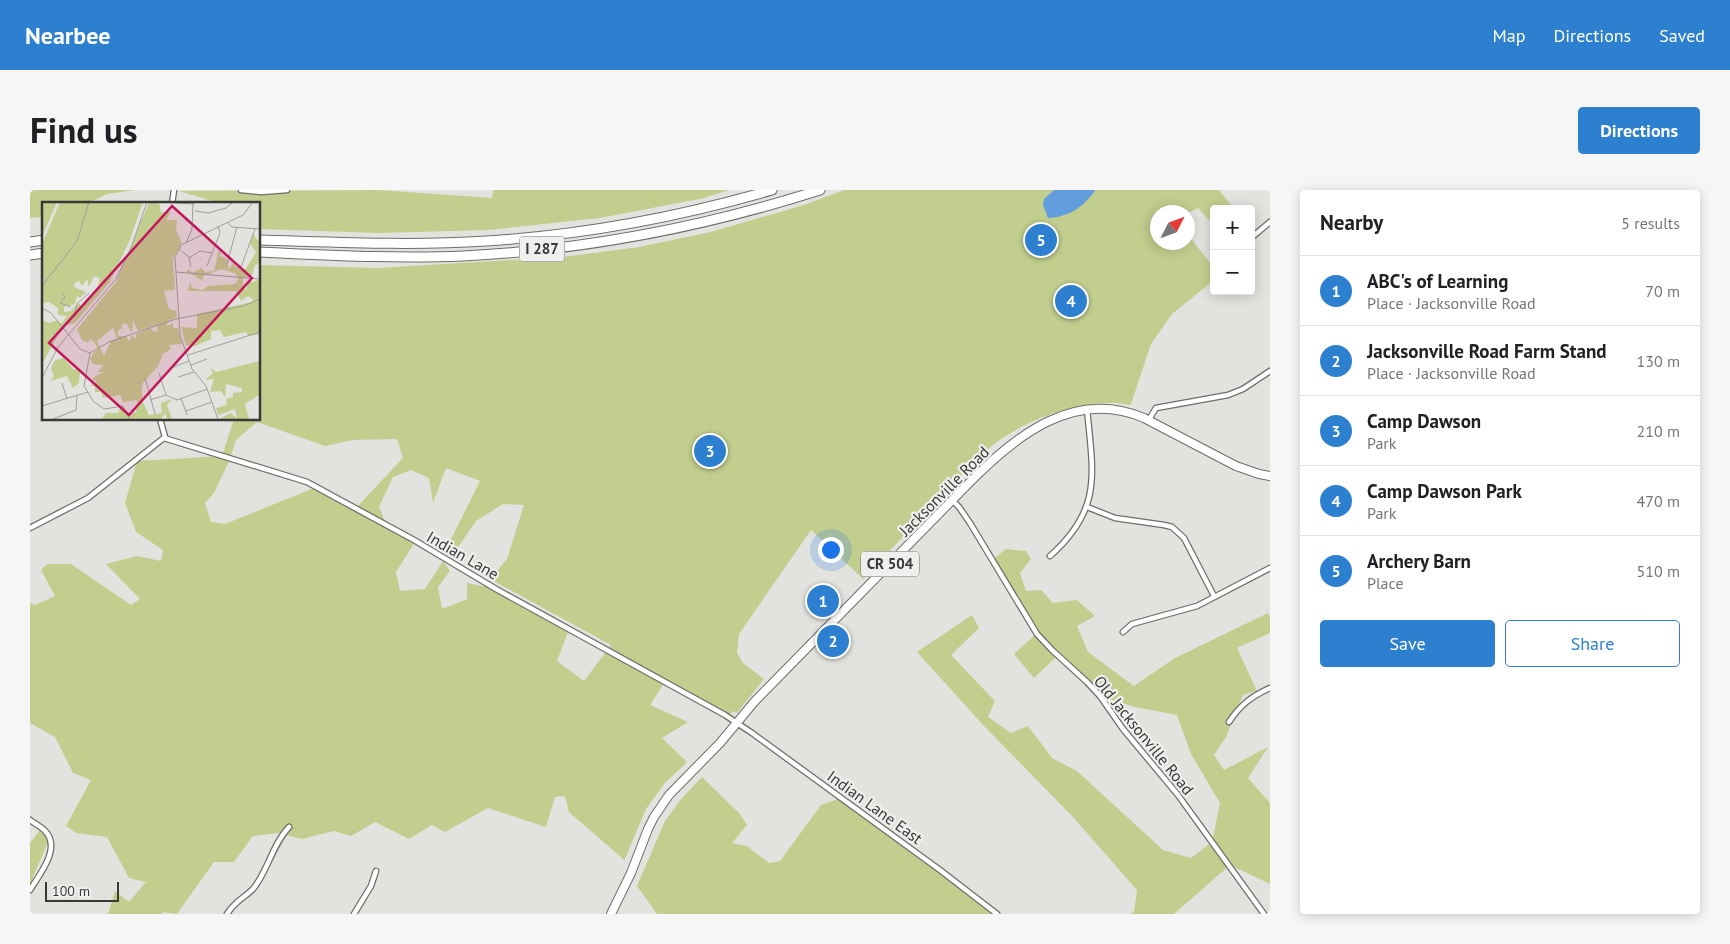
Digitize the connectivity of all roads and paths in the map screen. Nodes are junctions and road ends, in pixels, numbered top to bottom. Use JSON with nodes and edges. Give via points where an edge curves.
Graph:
{"nodes":[{"id":1,"x":241,"y":190,"type":"edge"},
{"id":2,"x":287,"y":190,"type":"edge"},
{"id":3,"x":772,"y":190,"type":"edge"},
{"id":4,"x":820,"y":190,"type":"edge"},
{"id":5,"x":1270,"y":222,"type":"edge"},
{"id":6,"x":1255,"y":235,"type":"edge"},
{"id":7,"x":260,"y":240,"type":"edge"},
{"id":8,"x":260,"y":252,"type":"edge"},
{"id":9,"x":1270,"y":371,"type":"edge"},
{"id":10,"x":1086,"y":410,"type":"junction"},
{"id":11,"x":160,"y":420,"type":"edge"},
{"id":12,"x":1148,"y":421,"type":"junction"},
{"id":13,"x":164,"y":438,"type":"junction"},
{"id":14,"x":1270,"y":476,"type":"edge"},
{"id":15,"x":952,"y":500,"type":"junction"},
{"id":16,"x":1087,"y":507,"type":"junction"},
{"id":17,"x":30,"y":528,"type":"edge"},
{"id":18,"x":1050,"y":556,"type":"dead end"},
{"id":19,"x":1270,"y":568,"type":"edge"},
{"id":20,"x":1214,"y":596,"type":"junction"},
{"id":21,"x":1124,"y":632,"type":"dead end"},
{"id":22,"x":1270,"y":688,"type":"edge"},
{"id":23,"x":1230,"y":722,"type":"dead end"},
{"id":24,"x":738,"y":723,"type":"junction"},
{"id":25,"x":30,"y":820,"type":"edge"},
{"id":26,"x":289,"y":827,"type":"dead end"},
{"id":27,"x":376,"y":871,"type":"dead end"},
{"id":28,"x":30,"y":890,"type":"edge"},
{"id":29,"x":227,"y":914,"type":"edge"},
{"id":30,"x":354,"y":914,"type":"edge"},
{"id":31,"x":611,"y":914,"type":"edge"},
{"id":32,"x":997,"y":914,"type":"edge"},
{"id":33,"x":1264,"y":914,"type":"edge"}],
"edges":[{"from":1,"to":2,"type":"street"},
{"from":3,"to":7,"type":"highway","number":"I 287","via":[[640,222],[527,238],[415,244]]},
{"from":4,"to":8,"type":"highway","number":"I 287","via":[[673,229],[557,248],[439,256]]},
{"from":5,"to":6,"type":"street"},
{"from":9,"to":12,"type":"street","via":[[1228,395],[1156,408]]},
{"from":10,"to":12,"type":"main road","name":"Jacksonville Road","number":"CR 504","via":[[1116,409]]},
{"from":10,"to":15,"type":"main road","name":"Jacksonville Road","number":"CR 504","via":[[1048,420],[1029,432],[984,468]]},
{"from":10,"to":16,"type":"street","via":[[1092,462]]},
{"from":11,"to":13,"type":"street"},
{"from":12,"to":14,"type":"main road","name":"Jacksonville Road","number":"CR 504","via":[[1236,466]]},
{"from":13,"to":17,"type":"street","via":[[88,498]]},
{"from":13,"to":24,"type":"street","name":"Indian Lane","via":[[306,482]]},
{"from":15,"to":24,"type":"main road","name":"Jacksonville Road","number":"CR 504","via":[[775,680]]},
{"from":15,"to":33,"type":"street","name":"Old Jacksonville Road","via":[[970,522],[1037,634],[1095,689],[1122,729],[1178,794]]},
{"from":16,"to":18,"type":"street","via":[[1066,542]]},
{"from":16,"to":20,"type":"street","via":[[1115,518],[1172,527],[1187,542]]},
{"from":19,"to":20,"type":"street"},
{"from":20,"to":21,"type":"street","via":[[1185,610],[1132,624]]},
{"from":22,"to":23,"type":"street","via":[[1248,699]]},
{"from":24,"to":31,"type":"main road","name":"Jacksonville Road","number":"CR 504","via":[[661,805]]},
{"from":24,"to":32,"type":"street","name":"Indian Lane East"},
{"from":25,"to":28,"type":"street","via":[[47,833],[51,846]]},
{"from":26,"to":29,"type":"street","via":[[253,888]]},
{"from":27,"to":30,"type":"street"}]}
